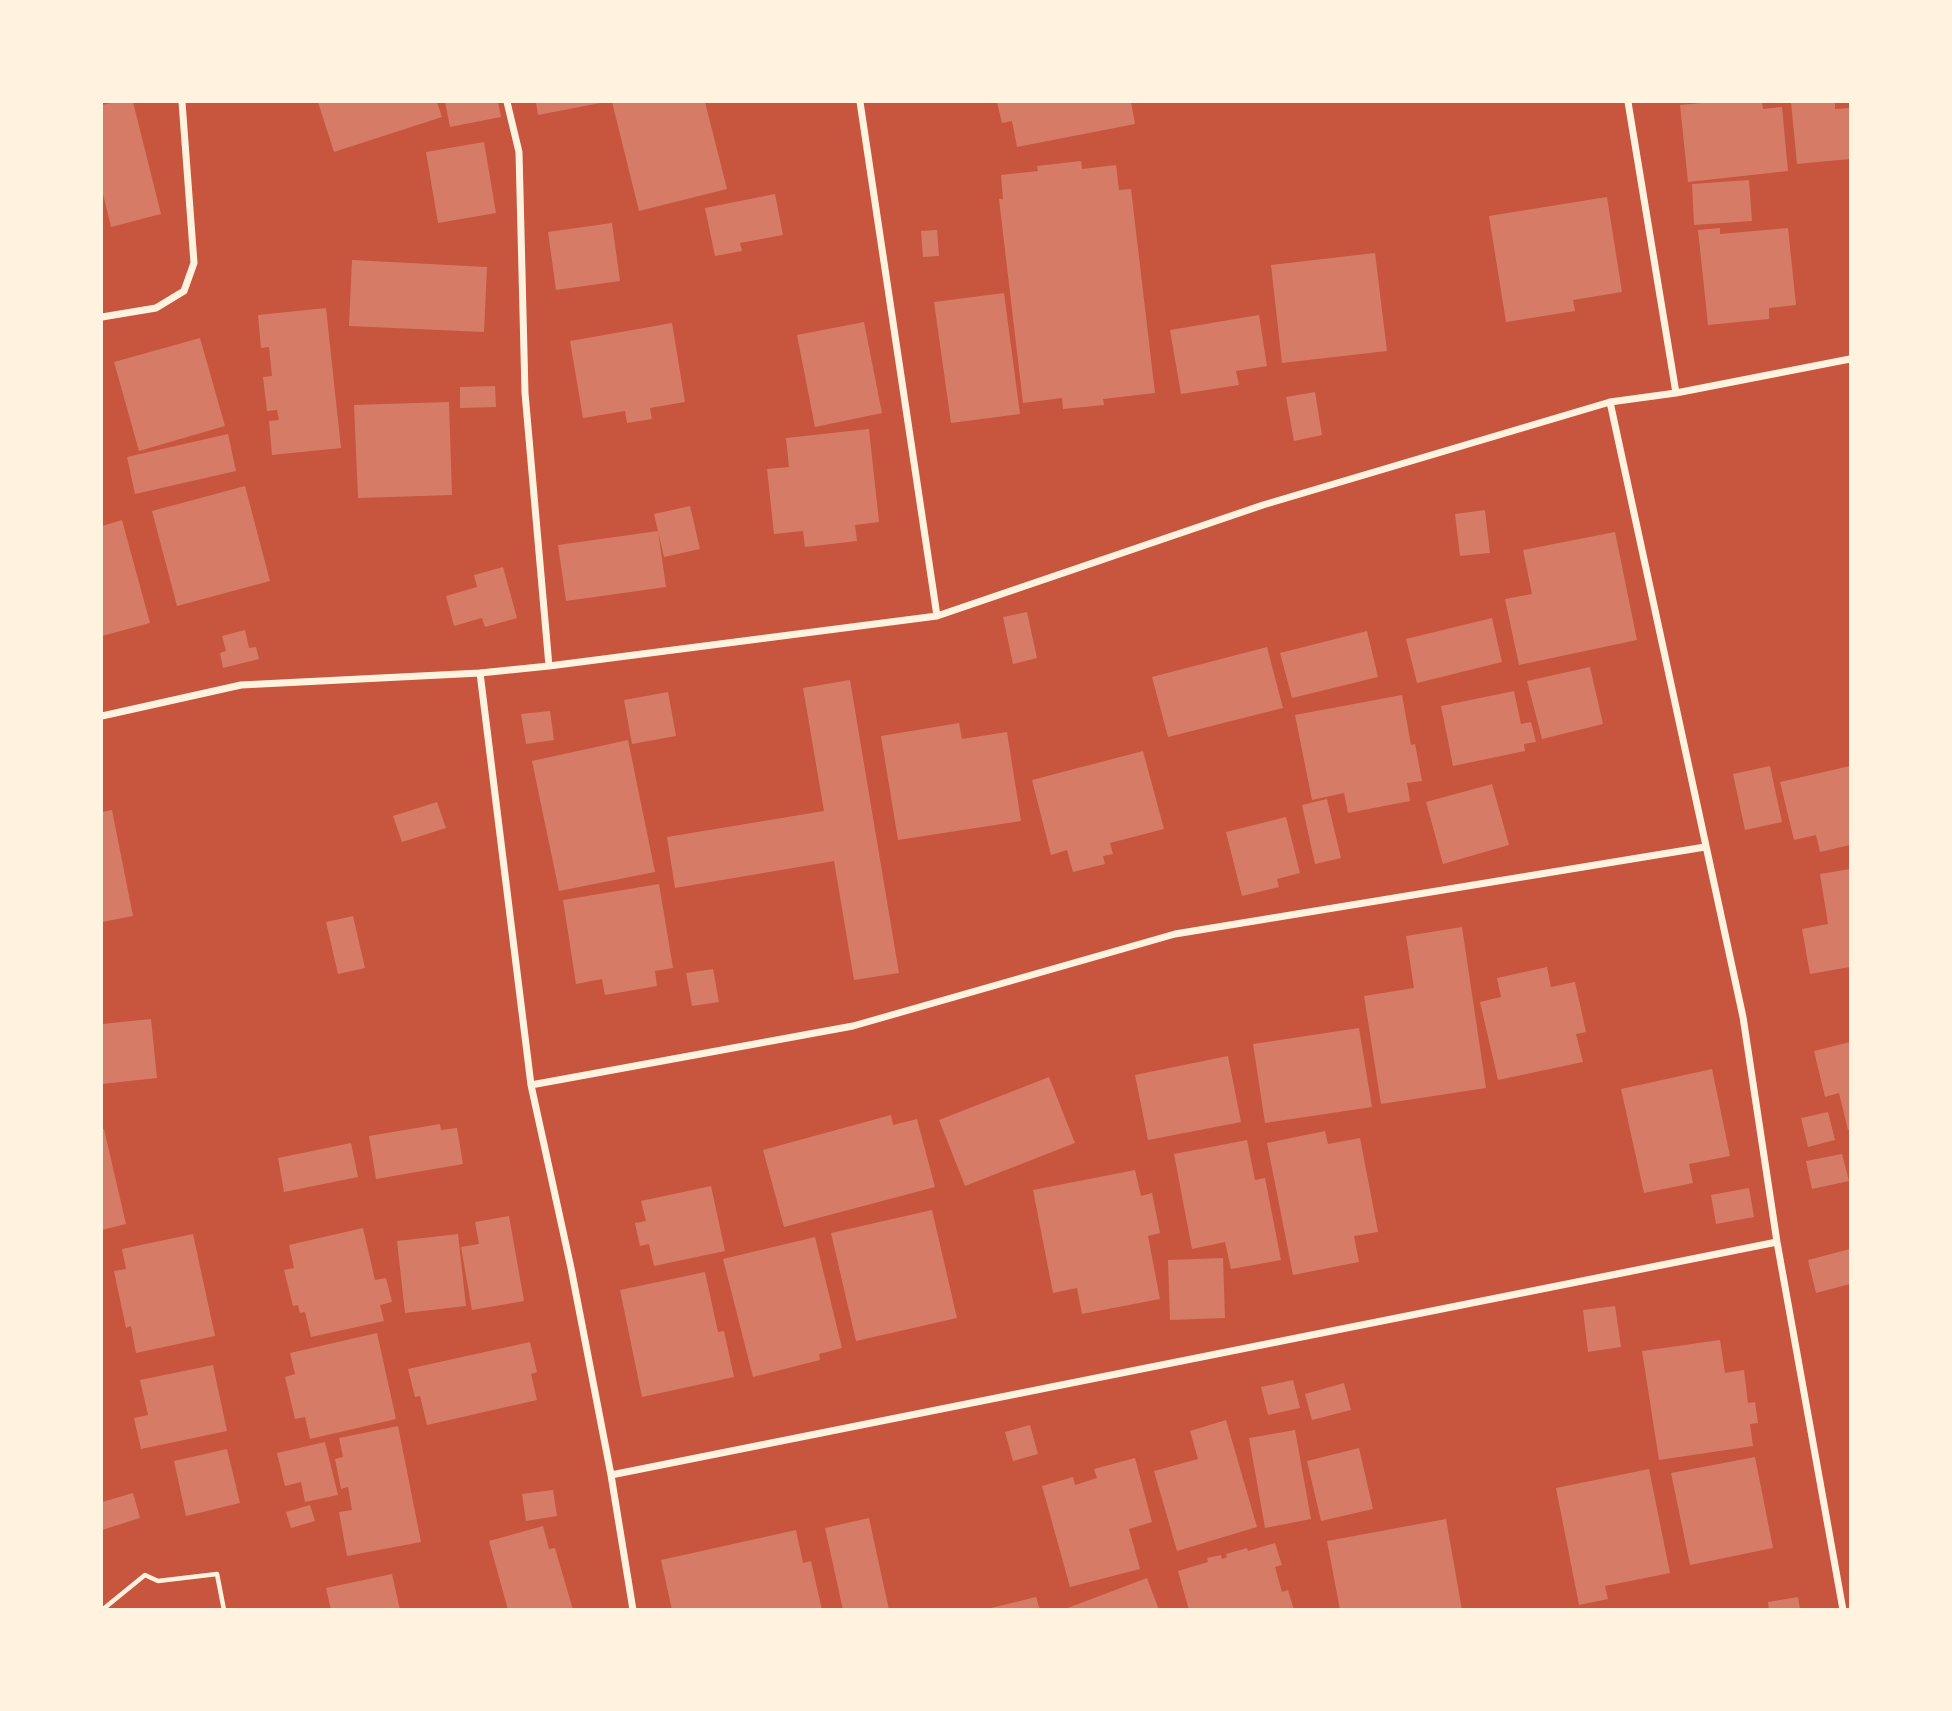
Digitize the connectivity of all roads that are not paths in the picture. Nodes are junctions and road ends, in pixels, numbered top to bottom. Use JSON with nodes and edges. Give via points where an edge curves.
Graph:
{"nodes":[{"id":1,"x":181,"y":102,"type":"edge"},
{"id":2,"x":507,"y":102,"type":"edge"},
{"id":3,"x":860,"y":102,"type":"edge"},
{"id":4,"x":1628,"y":102,"type":"edge"},
{"id":5,"x":102,"y":317,"type":"edge"},
{"id":6,"x":1850,"y":359,"type":"edge"},
{"id":7,"x":1676,"y":393,"type":"junction"},
{"id":8,"x":1610,"y":402,"type":"junction"},
{"id":9,"x":937,"y":616,"type":"junction"},
{"id":10,"x":549,"y":666,"type":"junction"},
{"id":11,"x":480,"y":673,"type":"junction"},
{"id":12,"x":102,"y":716,"type":"edge"},
{"id":13,"x":1705,"y":847,"type":"junction"},
{"id":14,"x":531,"y":1085,"type":"junction"},
{"id":15,"x":1777,"y":1242,"type":"junction"},
{"id":16,"x":611,"y":1475,"type":"junction"},
{"id":17,"x":633,"y":1609,"type":"edge"},
{"id":18,"x":1843,"y":1609,"type":"edge"}],
"edges":[{"from":1,"to":5,"type":"street","via":[[194,263],[184,291],[156,308]]},
{"from":2,"to":10,"type":"street","via":[[519,152],[525,393]]},
{"from":3,"to":9,"type":"street"},
{"from":4,"to":7,"type":"street"},
{"from":6,"to":7,"type":"street"},
{"from":7,"to":8,"type":"street"},
{"from":8,"to":9,"type":"street","via":[[1263,505]]},
{"from":8,"to":13,"type":"street"},
{"from":9,"to":10,"type":"street"},
{"from":10,"to":11,"type":"street"},
{"from":11,"to":12,"type":"street","via":[[242,685]]},
{"from":11,"to":14,"type":"street"},
{"from":13,"to":14,"type":"street","via":[[1175,934],[853,1026]]},
{"from":13,"to":15,"type":"street","via":[[1743,1017]]},
{"from":14,"to":16,"type":"street"},
{"from":15,"to":16,"type":"street"},
{"from":15,"to":18,"type":"street"},
{"from":16,"to":17,"type":"street"}]}
